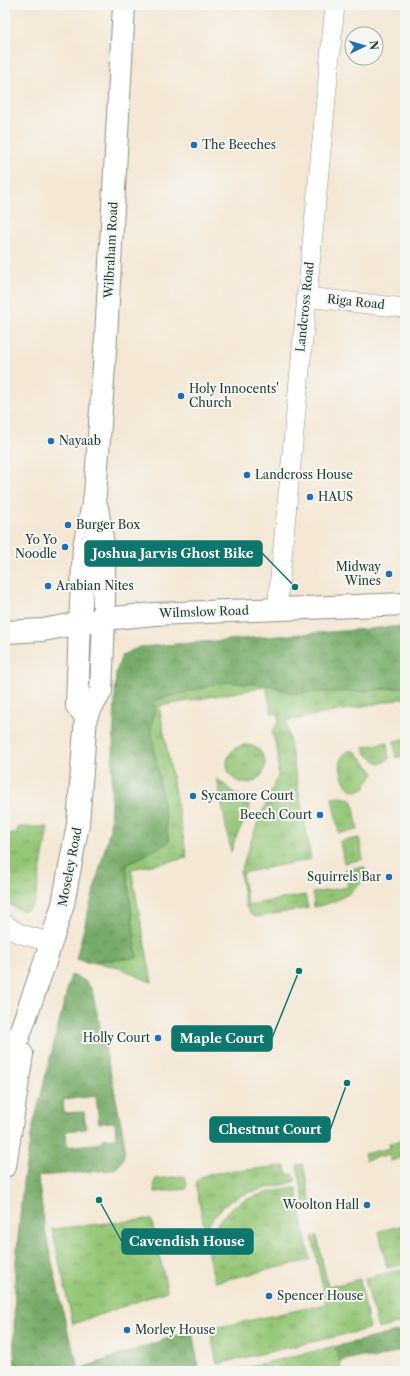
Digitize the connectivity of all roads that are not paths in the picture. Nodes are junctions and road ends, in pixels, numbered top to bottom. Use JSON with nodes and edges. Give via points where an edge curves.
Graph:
{"nodes":[{"id":1,"x":124,"y":5,"type":"edge"},
{"id":2,"x":335,"y":5,"type":"edge"},
{"id":3,"x":306,"y":297,"type":"junction"},
{"id":4,"x":405,"y":308,"type":"edge"},
{"id":5,"x":95,"y":495,"type":"junction"},
{"id":6,"x":405,"y":604,"type":"edge"},
{"id":7,"x":277,"y":609,"type":"junction"},
{"id":8,"x":104,"y":619,"type":"junction"},
{"id":9,"x":80,"y":623,"type":"junction"},
{"id":10,"x":5,"y":632,"type":"edge"},
{"id":11,"x":86,"y":716,"type":"junction"},
{"id":12,"x":5,"y":924,"type":"edge"},
{"id":13,"x":52,"y":943,"type":"junction"},
{"id":14,"x":28,"y":1013,"type":"junction"},
{"id":15,"x":5,"y":1075,"type":"edge"},
{"id":16,"x":5,"y":1166,"type":"edge"}],
"edges":[{"from":1,"to":5,"type":"main road","name":"Wilbraham Road"},
{"from":2,"to":3,"type":"street","name":"Landcross Road"},
{"from":3,"to":4,"type":"street","name":"Riga Road"},
{"from":3,"to":7,"type":"street","name":"Landcross Road"},
{"from":5,"to":8,"type":"main road","name":"Wilbraham Road","via":[[104,551]]},
{"from":5,"to":9,"type":"main road","name":"Wilbraham Road","via":[[84,546]]},
{"from":6,"to":7,"type":"main road","name":"Wilmslow Road"},
{"from":7,"to":8,"type":"main road","name":"Wilmslow Road","via":[[154,614]]},
{"from":8,"to":9,"type":"main road","name":"Wilmslow Road"},
{"from":8,"to":11,"type":"main road","name":"Moseley Road","via":[[101,691]]},
{"from":9,"to":10,"type":"main road","name":"Wilmslow Road","via":[[43,630]]},
{"from":9,"to":11,"type":"main road","via":[[77,706]]},
{"from":11,"to":13,"type":"main road","name":"Moseley Road","via":[[78,824],[64,904]]},
{"from":12,"to":13,"type":"street","via":[[18,932]]},
{"from":13,"to":14,"type":"main road","name":"Moseley Road"},
{"from":14,"to":15,"type":"main road","name":"Moseley Road"},
{"from":14,"to":16,"type":"main road","name":"Moseley Road"}]}
